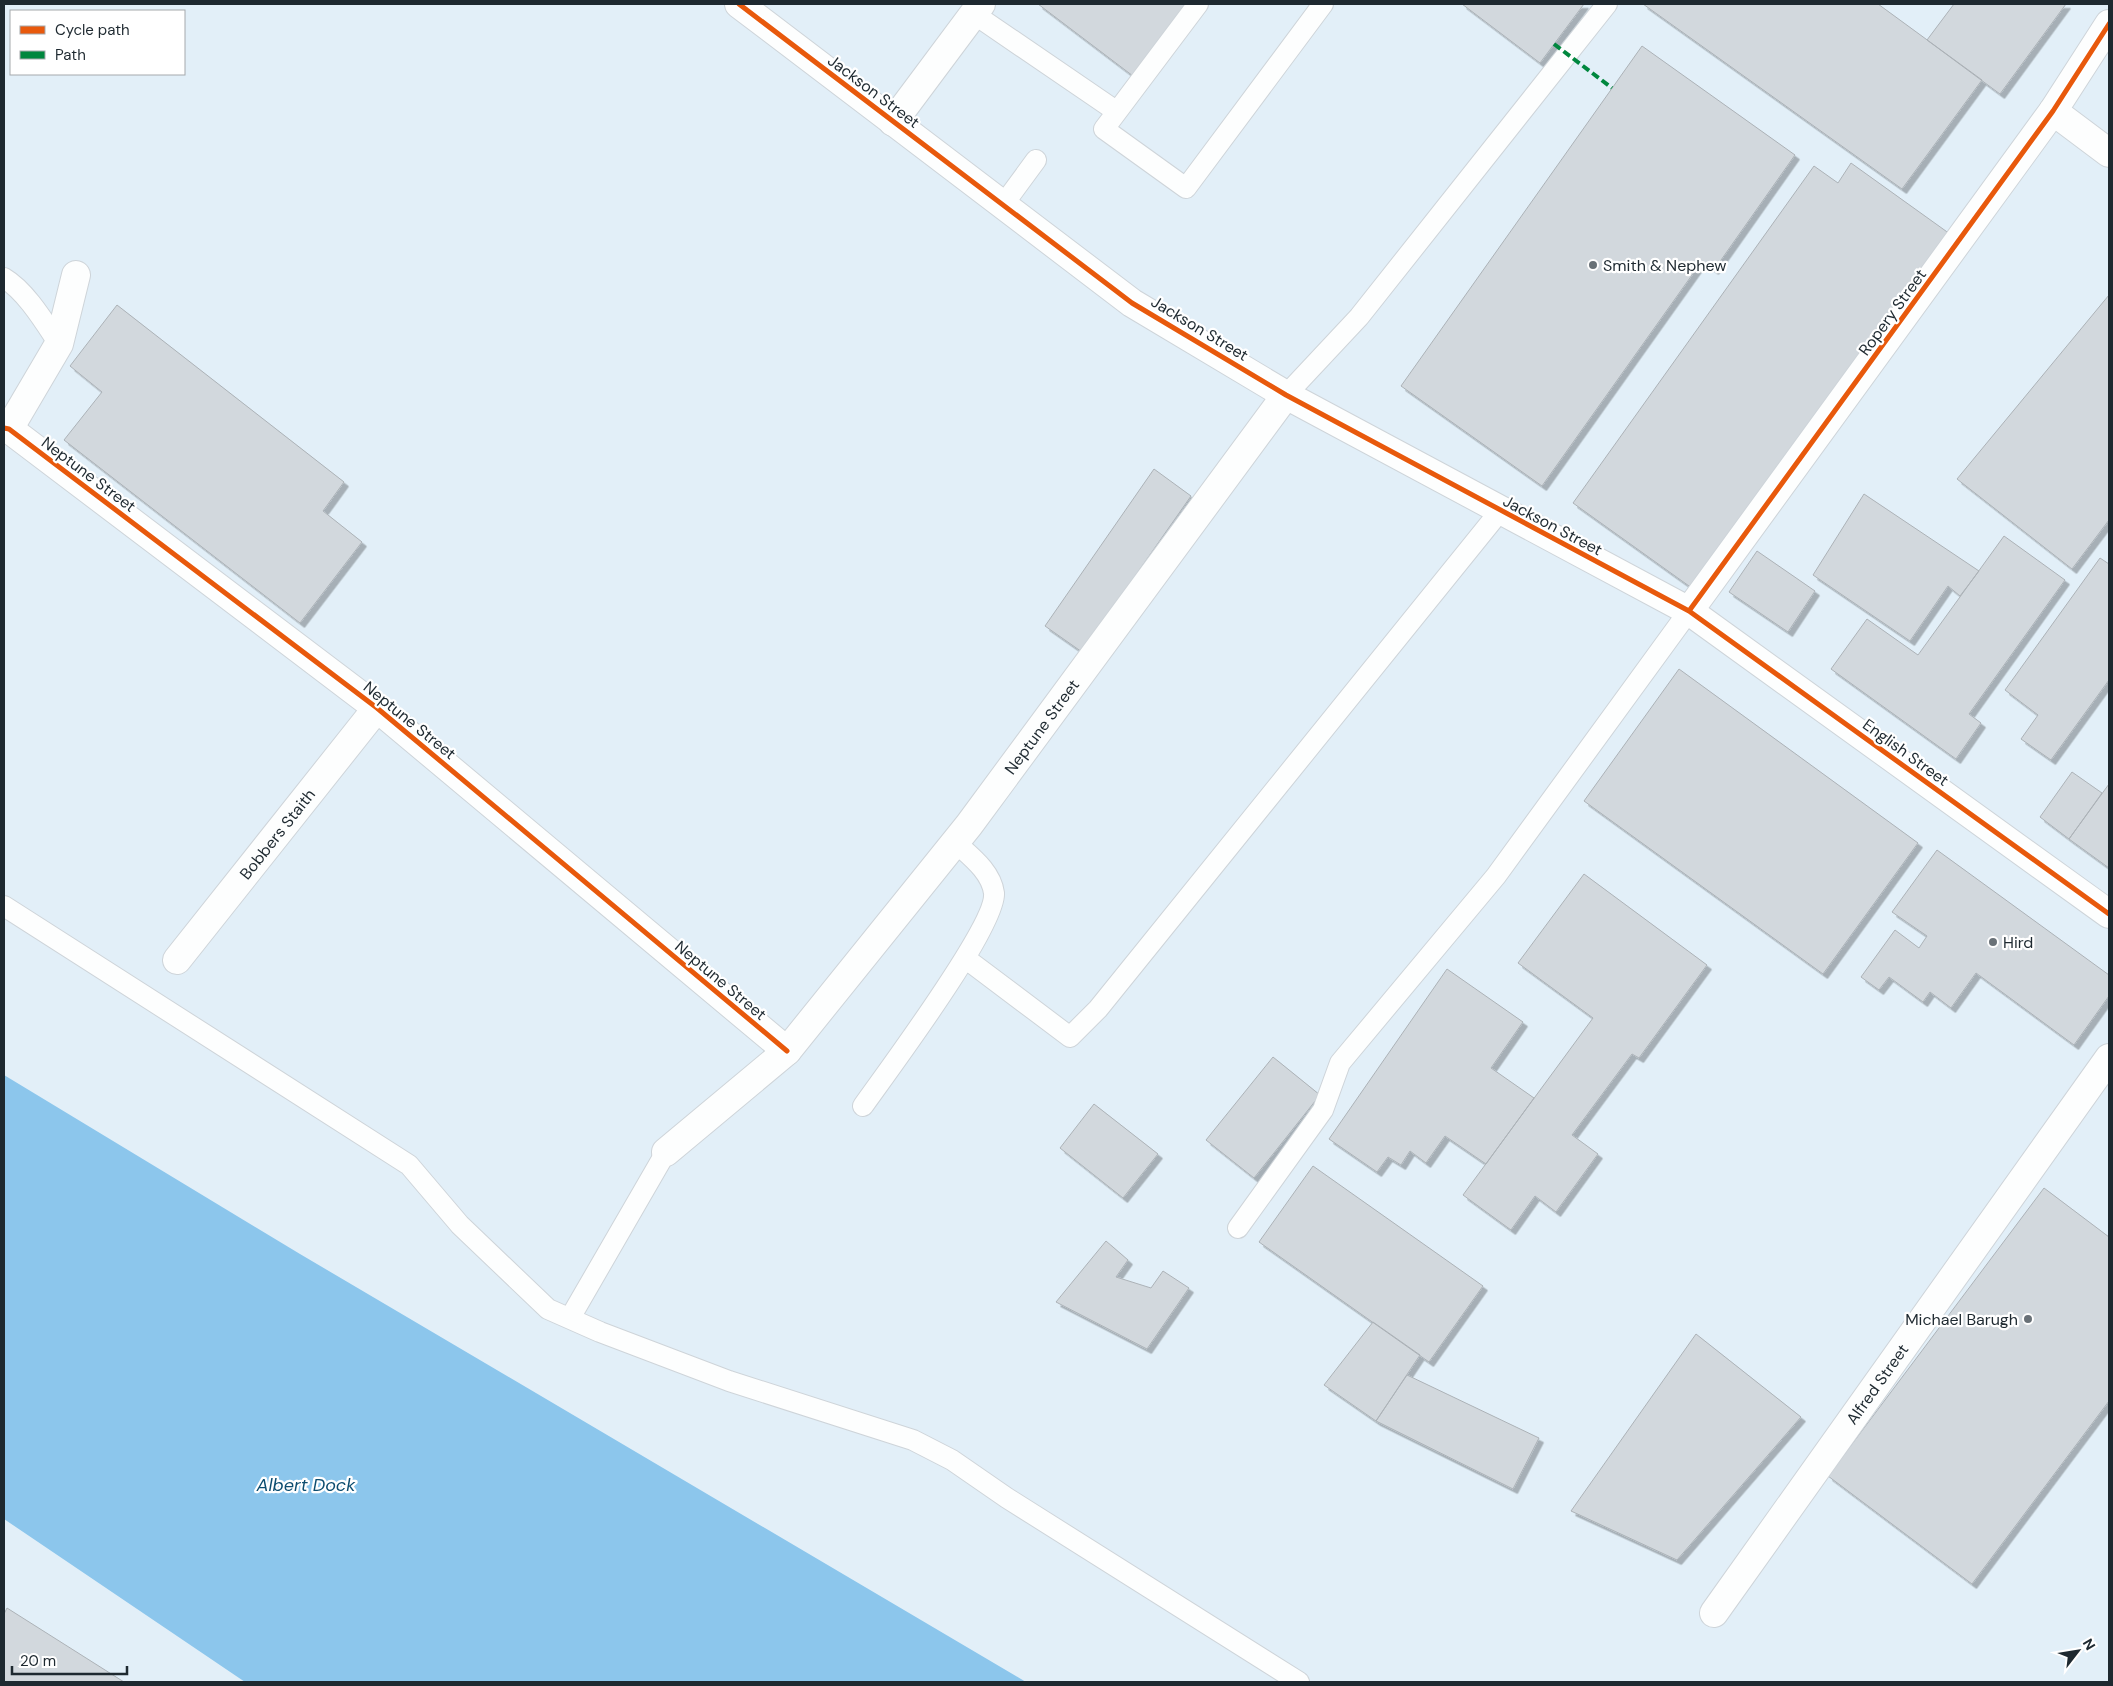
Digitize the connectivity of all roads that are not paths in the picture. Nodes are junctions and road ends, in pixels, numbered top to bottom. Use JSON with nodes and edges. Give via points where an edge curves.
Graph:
{"nodes":[{"id":1,"x":739,"y":4,"type":"edge"},
{"id":2,"x":1198,"y":4,"type":"edge"},
{"id":3,"x":1323,"y":4,"type":"edge"},
{"id":4,"x":1607,"y":4,"type":"edge"},
{"id":5,"x":978,"y":9,"type":"edge"},
{"id":6,"x":2109,"y":24,"type":"edge"},
{"id":7,"x":1116,"y":111,"type":"junction"},
{"id":8,"x":2053,"y":112,"type":"junction"},
{"id":9,"x":893,"y":122,"type":"junction"},
{"id":10,"x":2109,"y":153,"type":"edge"},
{"id":11,"x":1036,"y":160,"type":"dead end"},
{"id":12,"x":1003,"y":205,"type":"junction"},
{"id":13,"x":76,"y":274,"type":"dead end"},
{"id":14,"x":4,"y":278,"type":"edge"},
{"id":15,"x":59,"y":344,"type":"junction"},
{"id":16,"x":1286,"y":394,"type":"junction"},
{"id":17,"x":6,"y":428,"type":"edge"},
{"id":18,"x":1500,"y":510,"type":"junction"},
{"id":19,"x":1689,"y":611,"type":"junction"},
{"id":20,"x":377,"y":708,"type":"junction"},
{"id":21,"x":955,"y":842,"type":"junction"},
{"id":22,"x":4,"y":906,"type":"edge"},
{"id":23,"x":2109,"y":914,"type":"edge"},
{"id":24,"x":965,"y":958,"type":"junction"},
{"id":25,"x":177,"y":960,"type":"dead end"},
{"id":26,"x":787,"y":1051,"type":"junction"},
{"id":27,"x":2109,"y":1058,"type":"edge"},
{"id":28,"x":863,"y":1106,"type":"dead end"},
{"id":29,"x":666,"y":1152,"type":"joint"},
{"id":30,"x":1238,"y":1228,"type":"dead end"},
{"id":31,"x":570,"y":1318,"type":"junction"},
{"id":32,"x":1714,"y":1613,"type":"dead end"},
{"id":33,"x":1299,"y":1682,"type":"edge"}],
"edges":[{"from":1,"to":9,"type":"street","name":"Jackson Street"},
{"from":2,"to":7,"type":"lane"},
{"from":3,"to":7,"type":"lane","via":[[1186,188],[1104,129]]},
{"from":4,"to":16,"type":"lane","via":[[1359,317]]},
{"from":5,"to":7,"type":"lane"},
{"from":5,"to":9,"type":"street"},
{"from":6,"to":8,"type":"street","name":"Ropery Street"},
{"from":8,"to":10,"type":"street"},
{"from":8,"to":19,"type":"street","name":"Ropery Street"},
{"from":9,"to":12,"type":"street","name":"Jackson Street"},
{"from":11,"to":12,"type":"lane"},
{"from":12,"to":16,"type":"street","name":"Jackson Street","via":[[1132,303]]},
{"from":13,"to":15,"type":"street","name":"Neptune Street"},
{"from":14,"to":15,"type":"lane","via":[[37,312]]},
{"from":15,"to":17,"type":"street","name":"Neptune Street"},
{"from":16,"to":18,"type":"street","name":"Jackson Street"},
{"from":16,"to":21,"type":"street","name":"Neptune Street"},
{"from":17,"to":20,"type":"street","name":"Neptune Street"},
{"from":18,"to":19,"type":"street","name":"Jackson Street"},
{"from":18,"to":24,"type":"lane","via":[[1098,1009],[1070,1037]]},
{"from":19,"to":23,"type":"street","name":"English Street"},
{"from":19,"to":30,"type":"lane","via":[[1496,876],[1340,1063],[1323,1110]]},
{"from":20,"to":25,"type":"street","name":"Bobbers Staith"},
{"from":20,"to":26,"type":"street","name":"Neptune Street"},
{"from":21,"to":24,"type":"lane","via":[[983,869],[994,893],[987,920]]},
{"from":21,"to":26,"type":"street","name":"Neptune Street"},
{"from":22,"to":31,"type":"lane","via":[[410,1165],[460,1225],[548,1309]]},
{"from":24,"to":28,"type":"lane"},
{"from":26,"to":29,"type":"street","name":"Neptune Street"},
{"from":27,"to":32,"type":"street","name":"Alfred Street"},
{"from":29,"to":31,"type":"lane"},
{"from":31,"to":33,"type":"lane","via":[[729,1381],[913,1440],[952,1460]]}]}
